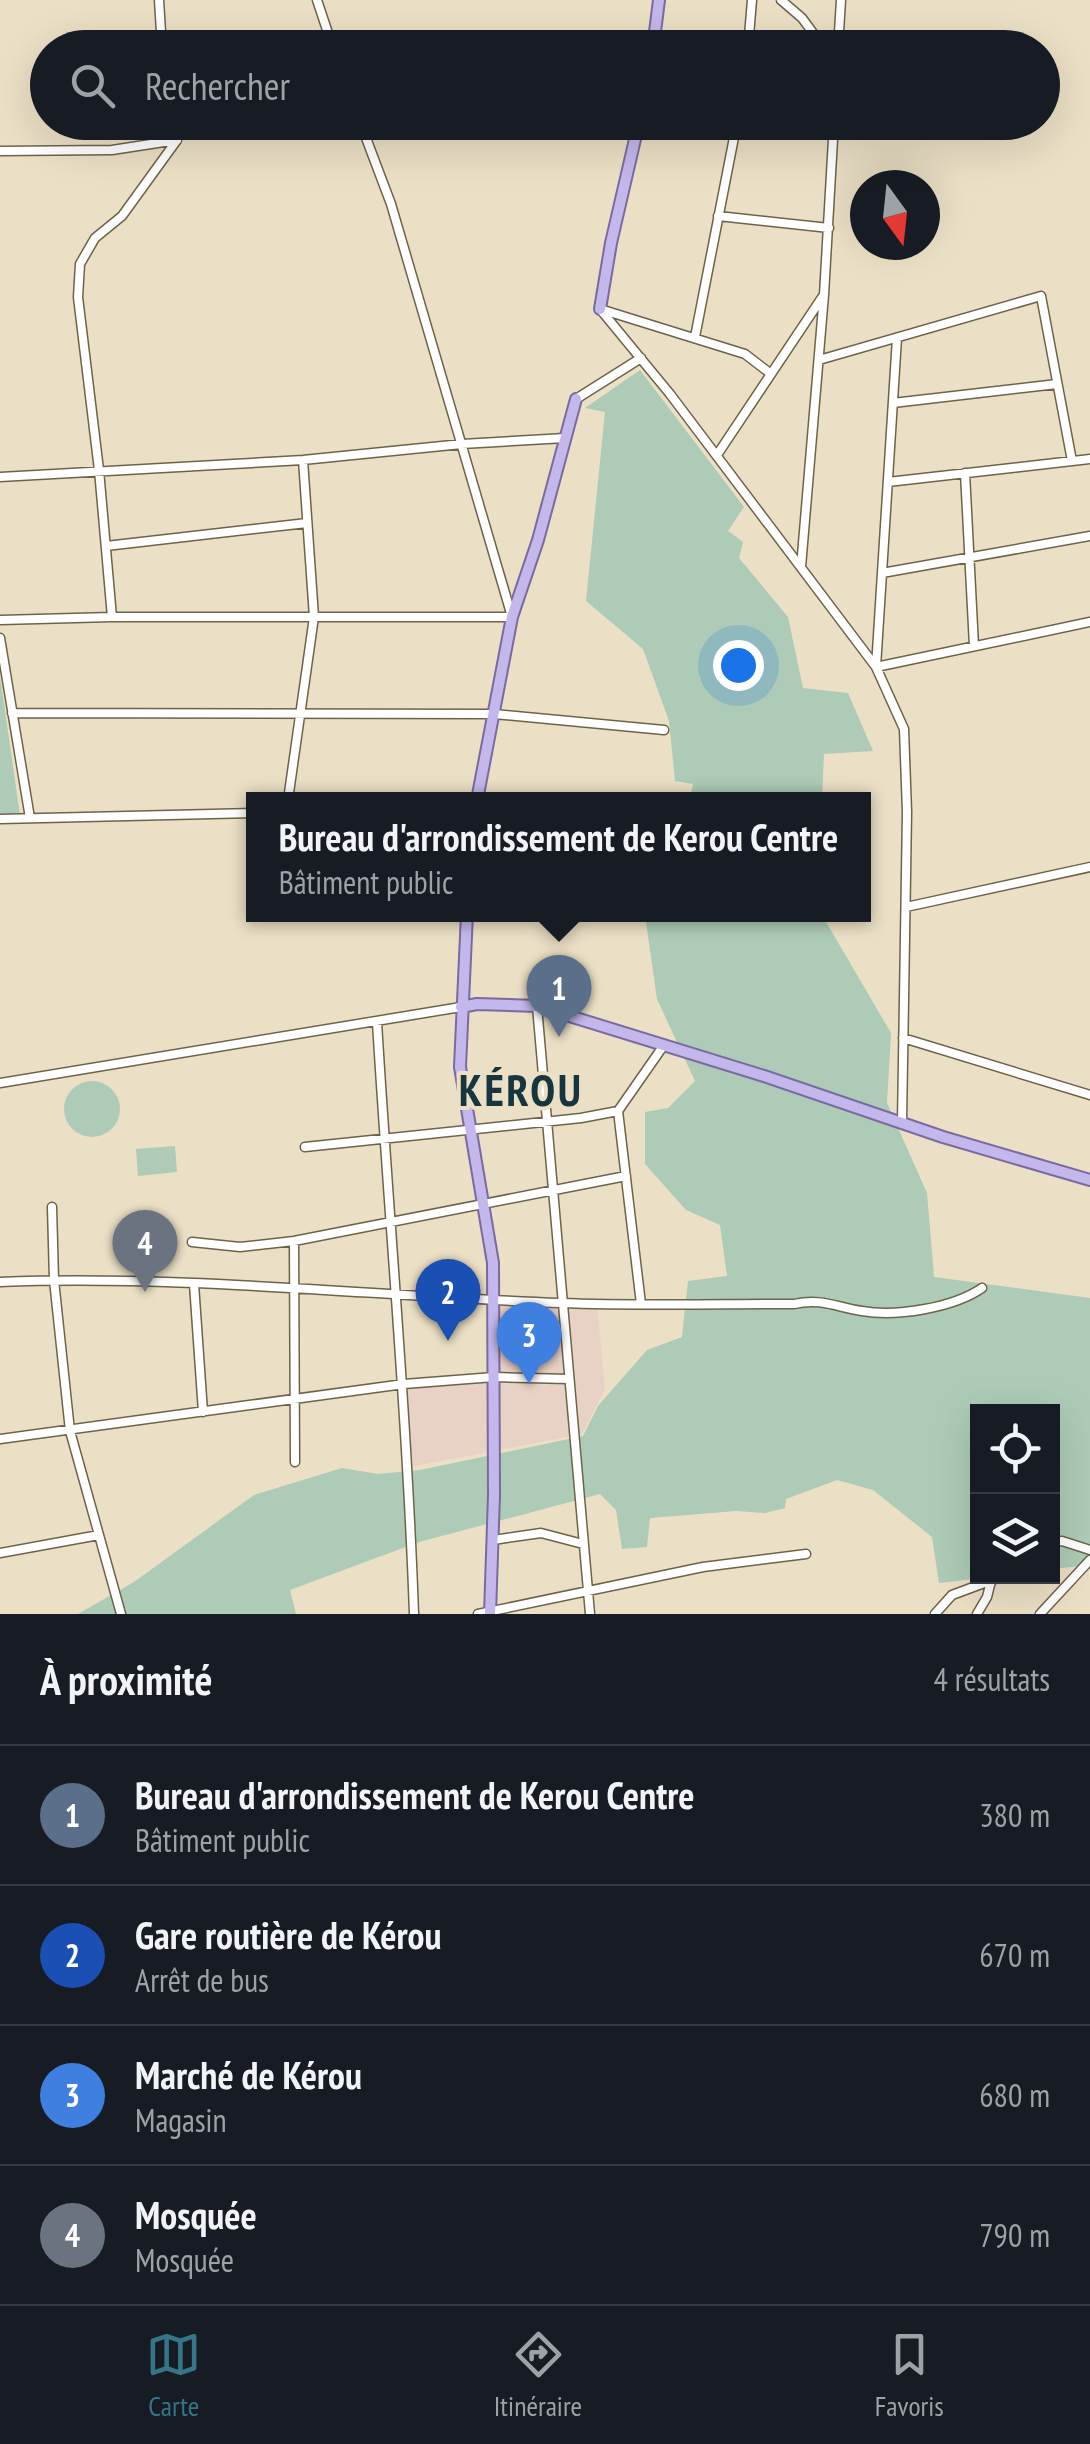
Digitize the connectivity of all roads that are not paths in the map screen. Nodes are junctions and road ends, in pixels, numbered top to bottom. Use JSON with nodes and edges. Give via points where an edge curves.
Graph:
{"nodes":[{"id":1,"x":159,"y":0,"type":"edge"},
{"id":2,"x":317,"y":0,"type":"edge"},
{"id":3,"x":659,"y":0,"type":"edge"},
{"id":4,"x":752,"y":0,"type":"edge"},
{"id":5,"x":781,"y":0,"type":"edge"},
{"id":6,"x":841,"y":0,"type":"edge"},
{"id":7,"x":161,"y":30,"type":"edge"},
{"id":8,"x":327,"y":30,"type":"edge"},
{"id":9,"x":655,"y":30,"type":"edge"},
{"id":10,"x":750,"y":30,"type":"edge"},
{"id":11,"x":811,"y":30,"type":"edge"},
{"id":12,"x":839,"y":30,"type":"edge"},
{"id":13,"x":177,"y":140,"type":"joint"},
{"id":14,"x":367,"y":140,"type":"edge"},
{"id":15,"x":635,"y":140,"type":"edge"},
{"id":16,"x":733,"y":140,"type":"edge"},
{"id":17,"x":833,"y":140,"type":"edge"},
{"id":18,"x":0,"y":152,"type":"edge"},
{"id":19,"x":718,"y":216,"type":"junction"},
{"id":20,"x":829,"y":228,"type":"junction"},
{"id":21,"x":824,"y":295,"type":"junction"},
{"id":22,"x":600,"y":308,"type":"junction"},
{"id":23,"x":695,"y":337,"type":"junction"},
{"id":24,"x":897,"y":338,"type":"junction"},
{"id":25,"x":641,"y":358,"type":"junction"},
{"id":26,"x":819,"y":360,"type":"junction"},
{"id":27,"x":771,"y":374,"type":"junction"},
{"id":28,"x":1058,"y":384,"type":"junction"},
{"id":29,"x":576,"y":399,"type":"joint"},
{"id":30,"x":893,"y":403,"type":"junction"},
{"id":31,"x":565,"y":438,"type":"junction"},
{"id":32,"x":462,"y":444,"type":"junction"},
{"id":33,"x":717,"y":454,"type":"junction"},
{"id":34,"x":1090,"y":459,"type":"edge"},
{"id":35,"x":303,"y":460,"type":"junction"},
{"id":36,"x":1072,"y":461,"type":"junction"},
{"id":37,"x":99,"y":470,"type":"junction"},
{"id":38,"x":965,"y":473,"type":"junction"},
{"id":39,"x":0,"y":477,"type":"edge"},
{"id":40,"x":888,"y":482,"type":"junction"},
{"id":41,"x":307,"y":524,"type":"junction"},
{"id":42,"x":1090,"y":536,"type":"edge"},
{"id":43,"x":106,"y":546,"type":"junction"},
{"id":44,"x":969,"y":557,"type":"junction"},
{"id":45,"x":802,"y":567,"type":"junction"},
{"id":46,"x":882,"y":573,"type":"junction"},
{"id":47,"x":112,"y":617,"type":"junction"},
{"id":48,"x":314,"y":617,"type":"junction"},
{"id":49,"x":512,"y":618,"type":"junction"},
{"id":50,"x":0,"y":620,"type":"edge"},
{"id":51,"x":1090,"y":622,"type":"edge"},
{"id":52,"x":0,"y":638,"type":"edge"},
{"id":53,"x":974,"y":646,"type":"junction"},
{"id":54,"x":876,"y":666,"type":"junction"},
{"id":55,"x":12,"y":713,"type":"junction"},
{"id":56,"x":298,"y":714,"type":"junction"},
{"id":57,"x":494,"y":714,"type":"junction"},
{"id":58,"x":664,"y":730,"type":"dead end"},
{"id":59,"x":289,"y":792,"type":"edge"},
{"id":60,"x":479,"y":792,"type":"edge"},
{"id":61,"x":246,"y":813,"type":"edge"},
{"id":62,"x":30,"y":818,"type":"junction"},
{"id":63,"x":0,"y":819,"type":"edge"},
{"id":64,"x":1090,"y":867,"type":"edge"},
{"id":65,"x":906,"y":907,"type":"junction"},
{"id":66,"x":466,"y":922,"type":"edge"},
{"id":67,"x":537,"y":1006,"type":"junction"},
{"id":68,"x":461,"y":1007,"type":"junction"},
{"id":69,"x":376,"y":1022,"type":"junction"},
{"id":70,"x":904,"y":1038,"type":"junction"},
{"id":71,"x":664,"y":1046,"type":"junction"},
{"id":72,"x":0,"y":1083,"type":"edge"},
{"id":73,"x":1090,"y":1095,"type":"edge"},
{"id":74,"x":618,"y":1111,"type":"junction"},
{"id":75,"x":546,"y":1122,"type":"junction"},
{"id":76,"x":902,"y":1123,"type":"junction"},
{"id":77,"x":472,"y":1130,"type":"junction"},
{"id":78,"x":384,"y":1138,"type":"junction"},
{"id":79,"x":304,"y":1147,"type":"dead end"},
{"id":80,"x":626,"y":1176,"type":"junction"},
{"id":81,"x":1090,"y":1180,"type":"edge"},
{"id":82,"x":552,"y":1191,"type":"junction"},
{"id":83,"x":483,"y":1204,"type":"junction"},
{"id":84,"x":52,"y":1207,"type":"dead end"},
{"id":85,"x":389,"y":1222,"type":"junction"},
{"id":86,"x":294,"y":1241,"type":"junction"},
{"id":87,"x":192,"y":1242,"type":"dead end"},
{"id":88,"x":54,"y":1280,"type":"junction"},
{"id":89,"x":0,"y":1282,"type":"edge"},
{"id":90,"x":194,"y":1284,"type":"junction"},
{"id":91,"x":294,"y":1286,"type":"junction"},
{"id":92,"x":982,"y":1288,"type":"dead end"},
{"id":93,"x":396,"y":1292,"type":"junction"},
{"id":94,"x":493,"y":1299,"type":"junction"},
{"id":95,"x":562,"y":1303,"type":"junction"},
{"id":96,"x":641,"y":1304,"type":"junction"},
{"id":97,"x":494,"y":1378,"type":"junction"},
{"id":98,"x":568,"y":1379,"type":"junction"},
{"id":99,"x":404,"y":1384,"type":"junction"},
{"id":100,"x":294,"y":1400,"type":"junction"},
{"id":101,"x":203,"y":1412,"type":"junction"},
{"id":102,"x":70,"y":1430,"type":"junction"},
{"id":103,"x":0,"y":1439,"type":"edge"},
{"id":104,"x":295,"y":1462,"type":"dead end"},
{"id":105,"x":100,"y":1536,"type":"junction"},
{"id":106,"x":493,"y":1540,"type":"junction"},
{"id":107,"x":1060,"y":1541,"type":"edge"},
{"id":108,"x":583,"y":1544,"type":"junction"},
{"id":109,"x":1090,"y":1550,"type":"edge"},
{"id":110,"x":0,"y":1553,"type":"edge"},
{"id":111,"x":806,"y":1554,"type":"dead end"},
{"id":112,"x":1090,"y":1560,"type":"edge"},
{"id":113,"x":983,"y":1584,"type":"edge"},
{"id":114,"x":990,"y":1584,"type":"edge"},
{"id":115,"x":587,"y":1592,"type":"junction"},
{"id":116,"x":490,"y":1613,"type":"edge"},
{"id":117,"x":120,"y":1614,"type":"edge"},
{"id":118,"x":414,"y":1614,"type":"edge"},
{"id":119,"x":478,"y":1614,"type":"edge"},
{"id":120,"x":590,"y":1614,"type":"edge"},
{"id":121,"x":935,"y":1614,"type":"edge"},
{"id":122,"x":977,"y":1614,"type":"edge"},
{"id":123,"x":1040,"y":1614,"type":"edge"}],
"edges":[{"from":1,"to":7,"type":"street"},
{"from":2,"to":8,"type":"street"},
{"from":3,"to":9,"type":"main road"},
{"from":4,"to":10,"type":"street"},
{"from":5,"to":11,"type":"street"},
{"from":6,"to":12,"type":"street"},
{"from":13,"to":18,"type":"street","via":[[112,150]]},
{"from":13,"to":37,"type":"street","via":[[80,264]]},
{"from":14,"to":32,"type":"street"},
{"from":15,"to":22,"type":"main road"},
{"from":16,"to":19,"type":"street"},
{"from":17,"to":20,"type":"street"},
{"from":19,"to":20,"type":"street"},
{"from":19,"to":23,"type":"street"},
{"from":20,"to":21,"type":"street"},
{"from":21,"to":26,"type":"street"},
{"from":21,"to":27,"type":"street"},
{"from":22,"to":23,"type":"street"},
{"from":22,"to":25,"type":"street"},
{"from":23,"to":27,"type":"street","via":[[745,354]]},
{"from":24,"to":26,"type":"street"},
{"from":24,"to":28,"type":"street","via":[[1040,296]]},
{"from":24,"to":30,"type":"street"},
{"from":25,"to":29,"type":"street"},
{"from":25,"to":33,"type":"street"},
{"from":26,"to":45,"type":"street"},
{"from":27,"to":33,"type":"street"},
{"from":28,"to":30,"type":"street"},
{"from":28,"to":36,"type":"street"},
{"from":29,"to":31,"type":"main road"},
{"from":30,"to":40,"type":"street"},
{"from":31,"to":32,"type":"street"},
{"from":31,"to":49,"type":"main road"},
{"from":32,"to":35,"type":"street"},
{"from":32,"to":49,"type":"street"},
{"from":33,"to":45,"type":"street"},
{"from":34,"to":36,"type":"street"},
{"from":35,"to":37,"type":"street"},
{"from":35,"to":41,"type":"street"},
{"from":36,"to":38,"type":"street"},
{"from":37,"to":39,"type":"street"},
{"from":37,"to":43,"type":"street"},
{"from":38,"to":40,"type":"street"},
{"from":38,"to":44,"type":"street"},
{"from":40,"to":46,"type":"street"},
{"from":41,"to":43,"type":"street"},
{"from":41,"to":48,"type":"street"},
{"from":42,"to":44,"type":"street"},
{"from":43,"to":47,"type":"street"},
{"from":44,"to":46,"type":"street"},
{"from":44,"to":53,"type":"street"},
{"from":45,"to":54,"type":"street"},
{"from":46,"to":54,"type":"street"},
{"from":47,"to":48,"type":"street"},
{"from":47,"to":50,"type":"street"},
{"from":48,"to":49,"type":"street"},
{"from":48,"to":56,"type":"street"},
{"from":49,"to":57,"type":"main road"},
{"from":51,"to":53,"type":"street"},
{"from":52,"to":55,"type":"street"},
{"from":53,"to":54,"type":"street"},
{"from":54,"to":65,"type":"street","via":[[904,729]]},
{"from":55,"to":56,"type":"street"},
{"from":55,"to":62,"type":"street"},
{"from":56,"to":57,"type":"street"},
{"from":56,"to":59,"type":"street"},
{"from":57,"to":58,"type":"street"},
{"from":57,"to":60,"type":"main road"},
{"from":61,"to":62,"type":"street"},
{"from":62,"to":63,"type":"street"},
{"from":64,"to":65,"type":"street"},
{"from":65,"to":70,"type":"street"},
{"from":66,"to":68,"type":"main road"},
{"from":67,"to":68,"type":"main road"},
{"from":67,"to":71,"type":"main road"},
{"from":67,"to":75,"type":"street"},
{"from":68,"to":69,"type":"street"},
{"from":68,"to":77,"type":"main road","via":[[460,1067]]},
{"from":69,"to":72,"type":"street"},
{"from":69,"to":78,"type":"street"},
{"from":70,"to":73,"type":"street"},
{"from":70,"to":76,"type":"street"},
{"from":71,"to":74,"type":"street"},
{"from":71,"to":76,"type":"main road"},
{"from":74,"to":75,"type":"street"},
{"from":74,"to":80,"type":"street"},
{"from":75,"to":77,"type":"street"},
{"from":75,"to":82,"type":"street"},
{"from":76,"to":81,"type":"main road"},
{"from":77,"to":78,"type":"street"},
{"from":77,"to":83,"type":"main road"},
{"from":78,"to":79,"type":"street"},
{"from":78,"to":85,"type":"street"},
{"from":80,"to":82,"type":"street"},
{"from":80,"to":96,"type":"street"},
{"from":82,"to":83,"type":"street"},
{"from":82,"to":95,"type":"street"},
{"from":83,"to":85,"type":"street"},
{"from":83,"to":94,"type":"main road"},
{"from":84,"to":88,"type":"street"},
{"from":85,"to":86,"type":"street"},
{"from":85,"to":93,"type":"street"},
{"from":86,"to":87,"type":"street","via":[[240,1247]]},
{"from":86,"to":91,"type":"street"},
{"from":88,"to":89,"type":"street"},
{"from":88,"to":90,"type":"street"},
{"from":88,"to":102,"type":"street"},
{"from":90,"to":91,"type":"street"},
{"from":90,"to":101,"type":"street"},
{"from":91,"to":93,"type":"street"},
{"from":91,"to":100,"type":"street"},
{"from":92,"to":96,"type":"street","via":[[904,1314],[820,1300]]},
{"from":93,"to":94,"type":"street"},
{"from":93,"to":99,"type":"street"},
{"from":94,"to":95,"type":"street"},
{"from":94,"to":97,"type":"main road"},
{"from":95,"to":96,"type":"street"},
{"from":95,"to":98,"type":"street"},
{"from":97,"to":98,"type":"street"},
{"from":97,"to":99,"type":"street"},
{"from":97,"to":106,"type":"main road"},
{"from":98,"to":108,"type":"street"},
{"from":99,"to":100,"type":"street"},
{"from":99,"to":118,"type":"street"},
{"from":100,"to":101,"type":"street"},
{"from":100,"to":104,"type":"street"},
{"from":101,"to":102,"type":"street"},
{"from":102,"to":103,"type":"street"},
{"from":102,"to":105,"type":"street"},
{"from":105,"to":110,"type":"street"},
{"from":105,"to":117,"type":"street"},
{"from":106,"to":108,"type":"street","via":[[542,1533]]},
{"from":106,"to":116,"type":"main road"},
{"from":107,"to":109,"type":"street"},
{"from":108,"to":115,"type":"street"},
{"from":111,"to":115,"type":"street"},
{"from":112,"to":123,"type":"street"},
{"from":113,"to":121,"type":"street","via":[[952,1595]]},
{"from":114,"to":122,"type":"street"},
{"from":115,"to":116,"type":"street"},
{"from":115,"to":120,"type":"street"},
{"from":116,"to":119,"type":"street"}]}
